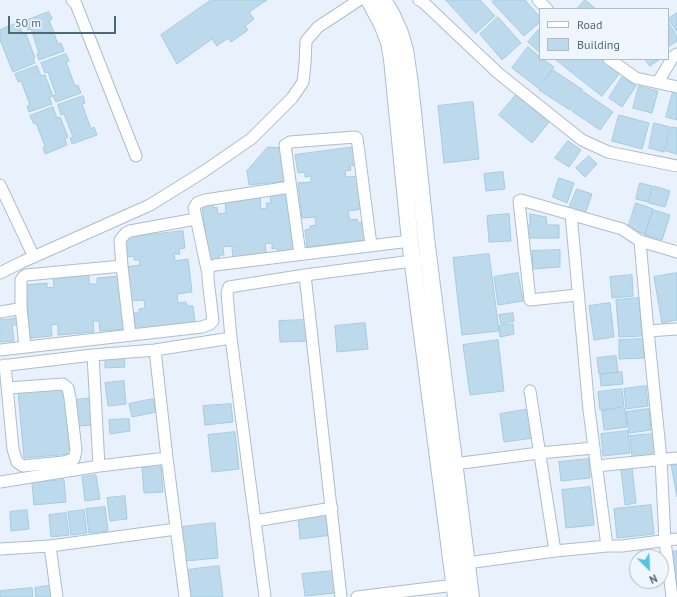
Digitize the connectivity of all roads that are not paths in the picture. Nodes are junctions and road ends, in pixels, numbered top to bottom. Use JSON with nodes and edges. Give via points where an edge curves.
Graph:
{"nodes":[{"id":1,"x":72,"y":0,"type":"edge"},
{"id":2,"x":359,"y":0,"type":"edge"},
{"id":3,"x":369,"y":0,"type":"edge"},
{"id":4,"x":383,"y":0,"type":"edge"},
{"id":5,"x":419,"y":0,"type":"edge"},
{"id":6,"x":538,"y":0,"type":"edge"},
{"id":7,"x":546,"y":8,"type":"edge"},
{"id":8,"x":677,"y":54,"type":"edge"},
{"id":9,"x":610,"y":60,"type":"edge"},
{"id":10,"x":658,"y":82,"type":"junction"},
{"id":11,"x":677,"y":86,"type":"edge"},
{"id":12,"x":136,"y":156,"type":"dead end"},
{"id":13,"x":677,"y":166,"type":"edge"},
{"id":14,"x":0,"y":185,"type":"edge"},
{"id":15,"x":290,"y":187,"type":"junction"},
{"id":16,"x":571,"y":214,"type":"junction"},
{"id":17,"x":196,"y":220,"type":"junction"},
{"id":18,"x":410,"y":241,"type":"junction"},
{"id":19,"x":640,"y":241,"type":"junction"},
{"id":20,"x":371,"y":245,"type":"junction"},
{"id":21,"x":677,"y":252,"type":"edge"},
{"id":22,"x":300,"y":254,"type":"junction"},
{"id":23,"x":34,"y":257,"type":"junction"},
{"id":24,"x":421,"y":260,"type":"junction"},
{"id":25,"x":122,"y":266,"type":"junction"},
{"id":26,"x":0,"y":273,"type":"edge"},
{"id":27,"x":208,"y":274,"type":"junction"},
{"id":28,"x":305,"y":275,"type":"junction"},
{"id":29,"x":577,"y":295,"type":"junction"},
{"id":30,"x":20,"y":307,"type":"junction"},
{"id":31,"x":0,"y":312,"type":"edge"},
{"id":32,"x":677,"y":329,"type":"edge"},
{"id":33,"x":648,"y":331,"type":"junction"},
{"id":34,"x":130,"y":335,"type":"junction"},
{"id":35,"x":231,"y":338,"type":"junction"},
{"id":36,"x":25,"y":347,"type":"junction"},
{"id":37,"x":0,"y":350,"type":"edge"},
{"id":38,"x":155,"y":350,"type":"junction"},
{"id":39,"x":93,"y":355,"type":"junction"},
{"id":40,"x":2,"y":365,"type":"edge"},
{"id":41,"x":8,"y":388,"type":"junction"},
{"id":42,"x":530,"y":391,"type":"dead end"},
{"id":43,"x":594,"y":448,"type":"junction"},
{"id":44,"x":540,"y":453,"type":"junction"},
{"id":45,"x":167,"y":458,"type":"junction"},
{"id":46,"x":677,"y":458,"type":"edge"},
{"id":47,"x":661,"y":459,"type":"junction"},
{"id":48,"x":454,"y":464,"type":"junction"},
{"id":49,"x":99,"y":466,"type":"junction"},
{"id":50,"x":596,"y":466,"type":"junction"},
{"id":51,"x":0,"y":482,"type":"edge"},
{"id":52,"x":332,"y":508,"type":"junction"},
{"id":53,"x":255,"y":521,"type":"junction"},
{"id":54,"x":176,"y":529,"type":"junction"},
{"id":55,"x":677,"y":539,"type":"edge"},
{"id":56,"x":665,"y":541,"type":"junction"},
{"id":57,"x":50,"y":546,"type":"junction"},
{"id":58,"x":607,"y":546,"type":"junction"},
{"id":59,"x":0,"y":549,"type":"edge"},
{"id":60,"x":555,"y":551,"type":"junction"},
{"id":61,"x":467,"y":564,"type":"junction"},
{"id":62,"x":456,"y":591,"type":"edge"},
{"id":63,"x":56,"y":597,"type":"edge"},
{"id":64,"x":185,"y":597,"type":"edge"},
{"id":65,"x":265,"y":597,"type":"edge"},
{"id":66,"x":341,"y":597,"type":"edge"},
{"id":67,"x":357,"y":597,"type":"edge"},
{"id":68,"x":471,"y":597,"type":"edge"},
{"id":69,"x":672,"y":597,"type":"edge"}],
"edges":[{"from":1,"to":12,"type":"street","via":[[76,4]]},
{"from":2,"to":23,"type":"street","via":[[318,27],[306,41],[303,82],[292,98],[251,139],[150,205]]},
{"from":3,"to":18,"type":"street","via":[[382,24],[392,59]]},
{"from":4,"to":24,"type":"street","via":[[400,33],[410,84]]},
{"from":5,"to":13,"type":"street","via":[[498,73],[582,140],[608,152]]},
{"from":6,"to":7,"type":"street"},
{"from":8,"to":10,"type":"street"},
{"from":9,"to":10,"type":"street","via":[[636,78]]},
{"from":10,"to":11,"type":"street"},
{"from":14,"to":23,"type":"street"},
{"from":15,"to":17,"type":"street","via":[[205,200],[194,208]]},
{"from":15,"to":20,"type":"street","via":[[285,145],[287,143],[357,138]]},
{"from":15,"to":22,"type":"street"},
{"from":16,"to":19,"type":"street","via":[[622,229]]},
{"from":16,"to":29,"type":"street"},
{"from":16,"to":29,"type":"street","via":[[519,201],[530,300]]},
{"from":17,"to":25,"type":"street","via":[[126,233],[120,240]]},
{"from":17,"to":27,"type":"street"},
{"from":18,"to":20,"type":"street"},
{"from":18,"to":24,"type":"street"},
{"from":19,"to":21,"type":"street"},
{"from":19,"to":33,"type":"street"},
{"from":20,"to":22,"type":"street"},
{"from":22,"to":27,"type":"street","via":[[215,265],[210,267]]},
{"from":23,"to":26,"type":"street"},
{"from":24,"to":28,"type":"street"},
{"from":24,"to":48,"type":"street"},
{"from":24,"to":62,"type":"street"},
{"from":25,"to":30,"type":"street","via":[[26,275],[21,280]]},
{"from":25,"to":34,"type":"street"},
{"from":27,"to":34,"type":"street","via":[[213,321],[210,324]]},
{"from":28,"to":35,"type":"street","via":[[229,287]]},
{"from":28,"to":52,"type":"street"},
{"from":29,"to":43,"type":"street"},
{"from":30,"to":31,"type":"street"},
{"from":30,"to":36,"type":"street"},
{"from":32,"to":33,"type":"street"},
{"from":33,"to":47,"type":"street"},
{"from":34,"to":36,"type":"street"},
{"from":35,"to":38,"type":"street"},
{"from":35,"to":53,"type":"street"},
{"from":36,"to":37,"type":"street"},
{"from":38,"to":39,"type":"street"},
{"from":38,"to":45,"type":"street"},
{"from":39,"to":40,"type":"street"},
{"from":39,"to":49,"type":"street"},
{"from":40,"to":41,"type":"street"},
{"from":41,"to":41,"type":"street","via":[[13,449],[17,462],[23,466],[74,459],[76,450],[68,388],[63,384]]},
{"from":42,"to":44,"type":"street"},
{"from":43,"to":44,"type":"street"},
{"from":43,"to":50,"type":"street"},
{"from":44,"to":48,"type":"street"},
{"from":44,"to":60,"type":"street"},
{"from":45,"to":49,"type":"street"},
{"from":45,"to":54,"type":"street"},
{"from":46,"to":47,"type":"street"},
{"from":47,"to":50,"type":"street"},
{"from":47,"to":56,"type":"street"},
{"from":48,"to":61,"type":"street"},
{"from":49,"to":51,"type":"street"},
{"from":50,"to":58,"type":"street"},
{"from":52,"to":53,"type":"street"},
{"from":52,"to":66,"type":"street"},
{"from":53,"to":65,"type":"street"},
{"from":54,"to":57,"type":"street"},
{"from":54,"to":64,"type":"street"},
{"from":55,"to":56,"type":"street"},
{"from":56,"to":58,"type":"street"},
{"from":56,"to":69,"type":"street"},
{"from":57,"to":59,"type":"street"},
{"from":57,"to":63,"type":"street"},
{"from":58,"to":60,"type":"street"},
{"from":60,"to":61,"type":"street"},
{"from":61,"to":68,"type":"street"},
{"from":62,"to":67,"type":"street"}]}
